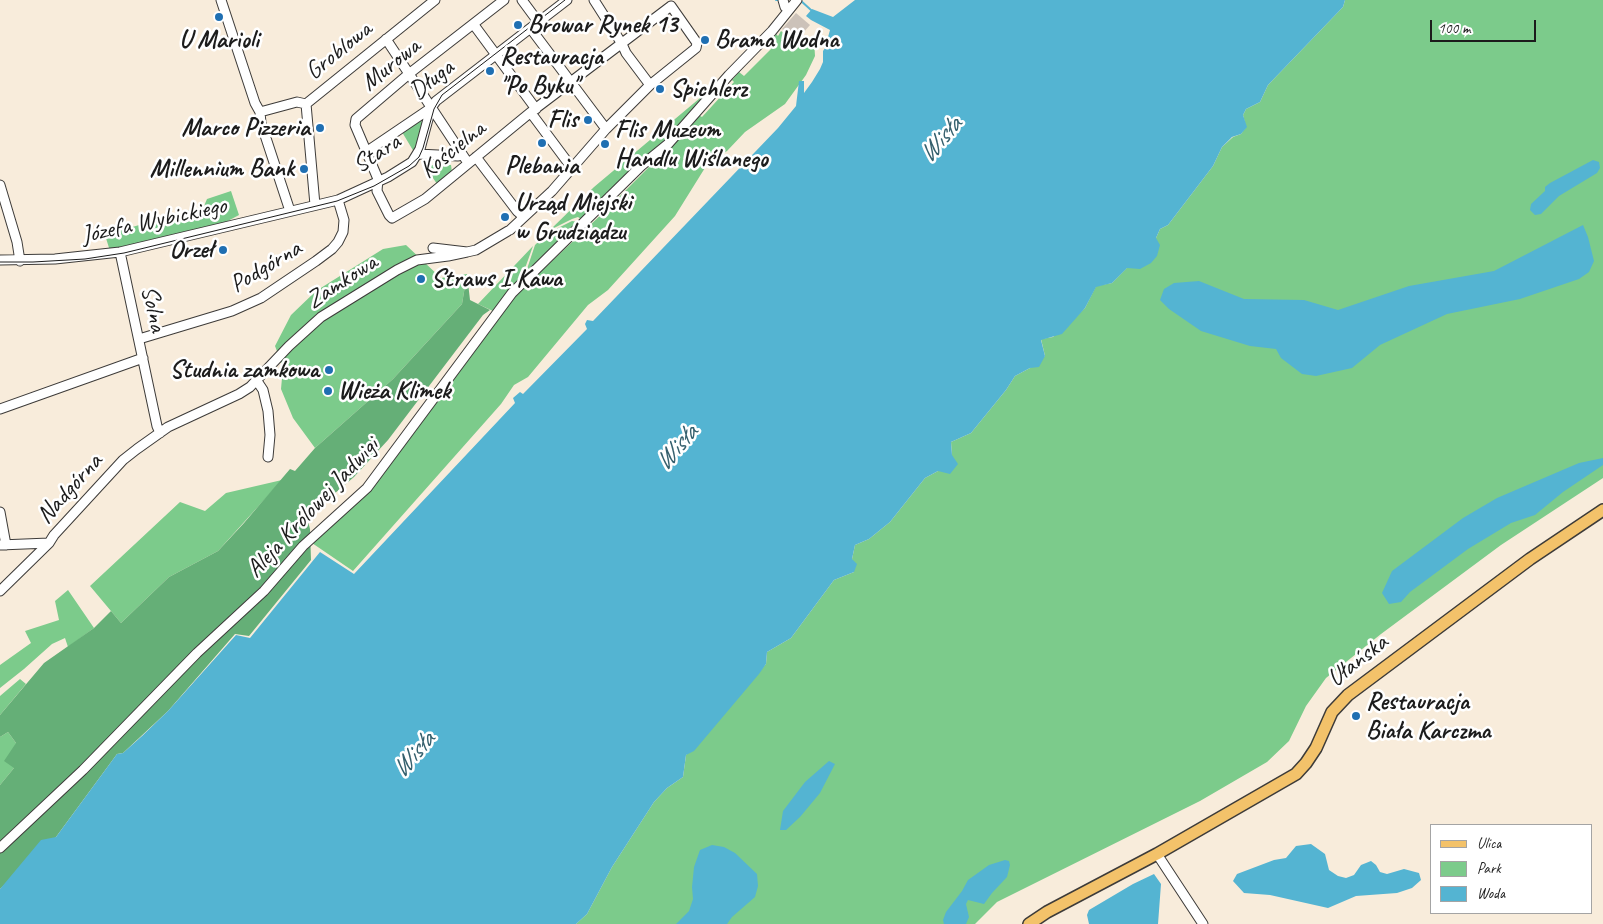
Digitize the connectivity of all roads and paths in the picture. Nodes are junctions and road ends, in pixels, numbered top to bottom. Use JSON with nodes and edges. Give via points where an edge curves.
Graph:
{"nodes":[{"id":1,"x":221,"y":0,"type":"edge"},
{"id":2,"x":435,"y":0,"type":"edge"},
{"id":3,"x":504,"y":0,"type":"edge"},
{"id":4,"x":522,"y":0,"type":"edge"},
{"id":5,"x":567,"y":0,"type":"edge"},
{"id":6,"x":594,"y":0,"type":"edge"},
{"id":7,"x":672,"y":3,"type":"edge"},
{"id":8,"x":789,"y":3,"type":"edge"},
{"id":9,"x":474,"y":25,"type":"junction"},
{"id":10,"x":535,"y":25,"type":"junction"},
{"id":11,"x":386,"y":39,"type":"junction"},
{"id":12,"x":622,"y":44,"type":"junction"},
{"id":13,"x":497,"y":56,"type":"junction"},
{"id":14,"x":410,"y":73,"type":"junction"},
{"id":15,"x":570,"y":83,"type":"junction"},
{"id":16,"x":650,"y":85,"type":"junction"},
{"id":17,"x":306,"y":104,"type":"junction"},
{"id":18,"x":432,"y":108,"type":"junction"},
{"id":19,"x":533,"y":111,"type":"junction"},
{"id":20,"x":260,"y":112,"type":"junction"},
{"id":21,"x":606,"y":129,"type":"junction"},
{"id":22,"x":366,"y":152,"type":"junction"},
{"id":23,"x":462,"y":153,"type":"junction"},
{"id":24,"x":418,"y":154,"type":"junction"},
{"id":25,"x":476,"y":157,"type":"junction"},
{"id":26,"x":468,"y":163,"type":"junction"},
{"id":27,"x":572,"y":168,"type":"junction"},
{"id":28,"x":378,"y":182,"type":"junction"},
{"id":29,"x":0,"y":185,"type":"edge"},
{"id":30,"x":338,"y":200,"type":"junction"},
{"id":31,"x":314,"y":205,"type":"junction"},
{"id":32,"x":290,"y":211,"type":"junction"},
{"id":33,"x":524,"y":217,"type":"junction"},
{"id":34,"x":392,"y":218,"type":"joint"},
{"id":35,"x":433,"y":248,"type":"dead end"},
{"id":36,"x":120,"y":252,"type":"junction"},
{"id":37,"x":468,"y":252,"type":"junction"},
{"id":38,"x":0,"y":260,"type":"edge"},
{"id":39,"x":20,"y":261,"type":"junction"},
{"id":40,"x":139,"y":339,"type":"junction"},
{"id":41,"x":143,"y":358,"type":"junction"},
{"id":42,"x":257,"y":381,"type":"junction"},
{"id":43,"x":0,"y":409,"type":"edge"},
{"id":44,"x":160,"y":433,"type":"junction"},
{"id":45,"x":268,"y":457,"type":"dead end"},
{"id":46,"x":1603,"y":510,"type":"edge"},
{"id":47,"x":0,"y":512,"type":"edge"},
{"id":48,"x":49,"y":544,"type":"junction"},
{"id":49,"x":3,"y":545,"type":"edge"},
{"id":50,"x":0,"y":591,"type":"edge"},
{"id":51,"x":0,"y":848,"type":"edge"},
{"id":52,"x":1157,"y":854,"type":"junction"},
{"id":53,"x":1029,"y":924,"type":"edge"},
{"id":54,"x":1203,"y":924,"type":"edge"}],
"edges":[{"from":1,"to":20,"type":"street"},
{"from":2,"to":11,"type":"street","name":"Groblowa"},
{"from":3,"to":9,"type":"street","name":"Murowa"},
{"from":4,"to":10,"type":"street"},
{"from":5,"to":10,"type":"street","name":"Długa"},
{"from":6,"to":12,"type":"street"},
{"from":7,"to":12,"type":"street","name":"Kościelna"},
{"from":7,"to":16,"type":"street","name":"Zamkowa","via":[[697,46]]},
{"from":8,"to":51,"type":"street","name":"Aleja Królowej Jadwigi","via":[[772,31],[728,75],[668,144],[641,166],[512,293],[367,488],[303,546],[264,591],[197,652],[83,770]]},
{"from":9,"to":13,"type":"street"},
{"from":9,"to":14,"type":"street","name":"Murowa"},
{"from":10,"to":13,"type":"street","name":"Długa"},
{"from":10,"to":15,"type":"street"},
{"from":11,"to":14,"type":"street"},
{"from":11,"to":17,"type":"street","name":"Groblowa"},
{"from":12,"to":15,"type":"street","name":"Kościelna"},
{"from":12,"to":16,"type":"street"},
{"from":13,"to":18,"type":"street","name":"Długa","via":[[436,101]]},
{"from":13,"to":19,"type":"street"},
{"from":14,"to":18,"type":"street"},
{"from":14,"to":22,"type":"street","name":"Murowa","via":[[356,119],[355,125]]},
{"from":15,"to":19,"type":"street","name":"Kościelna"},
{"from":15,"to":21,"type":"street"},
{"from":16,"to":21,"type":"street","name":"Zamkowa"},
{"from":17,"to":20,"type":"street","name":"Groblowa","via":[[297,102]]},
{"from":17,"to":31,"type":"street"},
{"from":18,"to":22,"type":"street","name":"Długa"},
{"from":18,"to":23,"type":"street"},
{"from":18,"to":24,"type":"street","name":"Stara"},
{"from":19,"to":25,"type":"street","name":"Kościelna"},
{"from":19,"to":27,"type":"street"},
{"from":20,"to":32,"type":"street"},
{"from":21,"to":27,"type":"street","name":"Zamkowa"},
{"from":22,"to":28,"type":"street","name":"Murowa"},
{"from":23,"to":24,"type":"street","via":[[458,156]]},
{"from":23,"to":26,"type":"street"},
{"from":24,"to":28,"type":"street","name":"Stara","via":[[408,165]]},
{"from":25,"to":26,"type":"street","name":"Kościelna"},
{"from":25,"to":33,"type":"street"},
{"from":26,"to":34,"type":"street","name":"Kościelna","via":[[425,199]]},
{"from":27,"to":33,"type":"street","name":"Zamkowa"},
{"from":28,"to":30,"type":"street","name":"Stara"},
{"from":28,"to":34,"type":"street","name":"Murowa","via":[[377,191]]},
{"from":29,"to":39,"type":"street"},
{"from":30,"to":31,"type":"street","name":"Stara"},
{"from":30,"to":40,"type":"street","name":"Podgórna","via":[[344,220],[343,232],[332,249],[316,261],[261,298],[232,311]]},
{"from":31,"to":32,"type":"street","name":"Józefa Wybickiego"},
{"from":32,"to":36,"type":"street","name":"Józefa Wybickiego"},
{"from":33,"to":37,"type":"street","name":"Zamkowa","via":[[509,231]]},
{"from":35,"to":37,"type":"street"},
{"from":36,"to":39,"type":"street","name":"Józefa Wybickiego"},
{"from":36,"to":40,"type":"street","name":"Solna"},
{"from":37,"to":42,"type":"street","name":"Zamkowa","via":[[417,260],[404,266],[321,317]]},
{"from":38,"to":39,"type":"street","name":"Józefa Wybickiego"},
{"from":40,"to":41,"type":"street","name":"Solna"},
{"from":41,"to":43,"type":"street"},
{"from":41,"to":44,"type":"street","name":"Solna"},
{"from":42,"to":44,"type":"street","name":"Zamkowa","via":[[239,394]]},
{"from":42,"to":45,"type":"street","via":[[263,390],[268,411]]},
{"from":44,"to":48,"type":"street","name":"Nadgórna","via":[[123,460]]},
{"from":46,"to":52,"type":"main road","name":"Ułańska","via":[[1530,559],[1348,695],[1332,712],[1316,748],[1296,774]]},
{"from":47,"to":49,"type":"street"},
{"from":48,"to":49,"type":"street","name":"Nadgórna"},
{"from":48,"to":50,"type":"street"},
{"from":52,"to":53,"type":"main road","name":"Ułańska"},
{"from":52,"to":54,"type":"street"}]}
